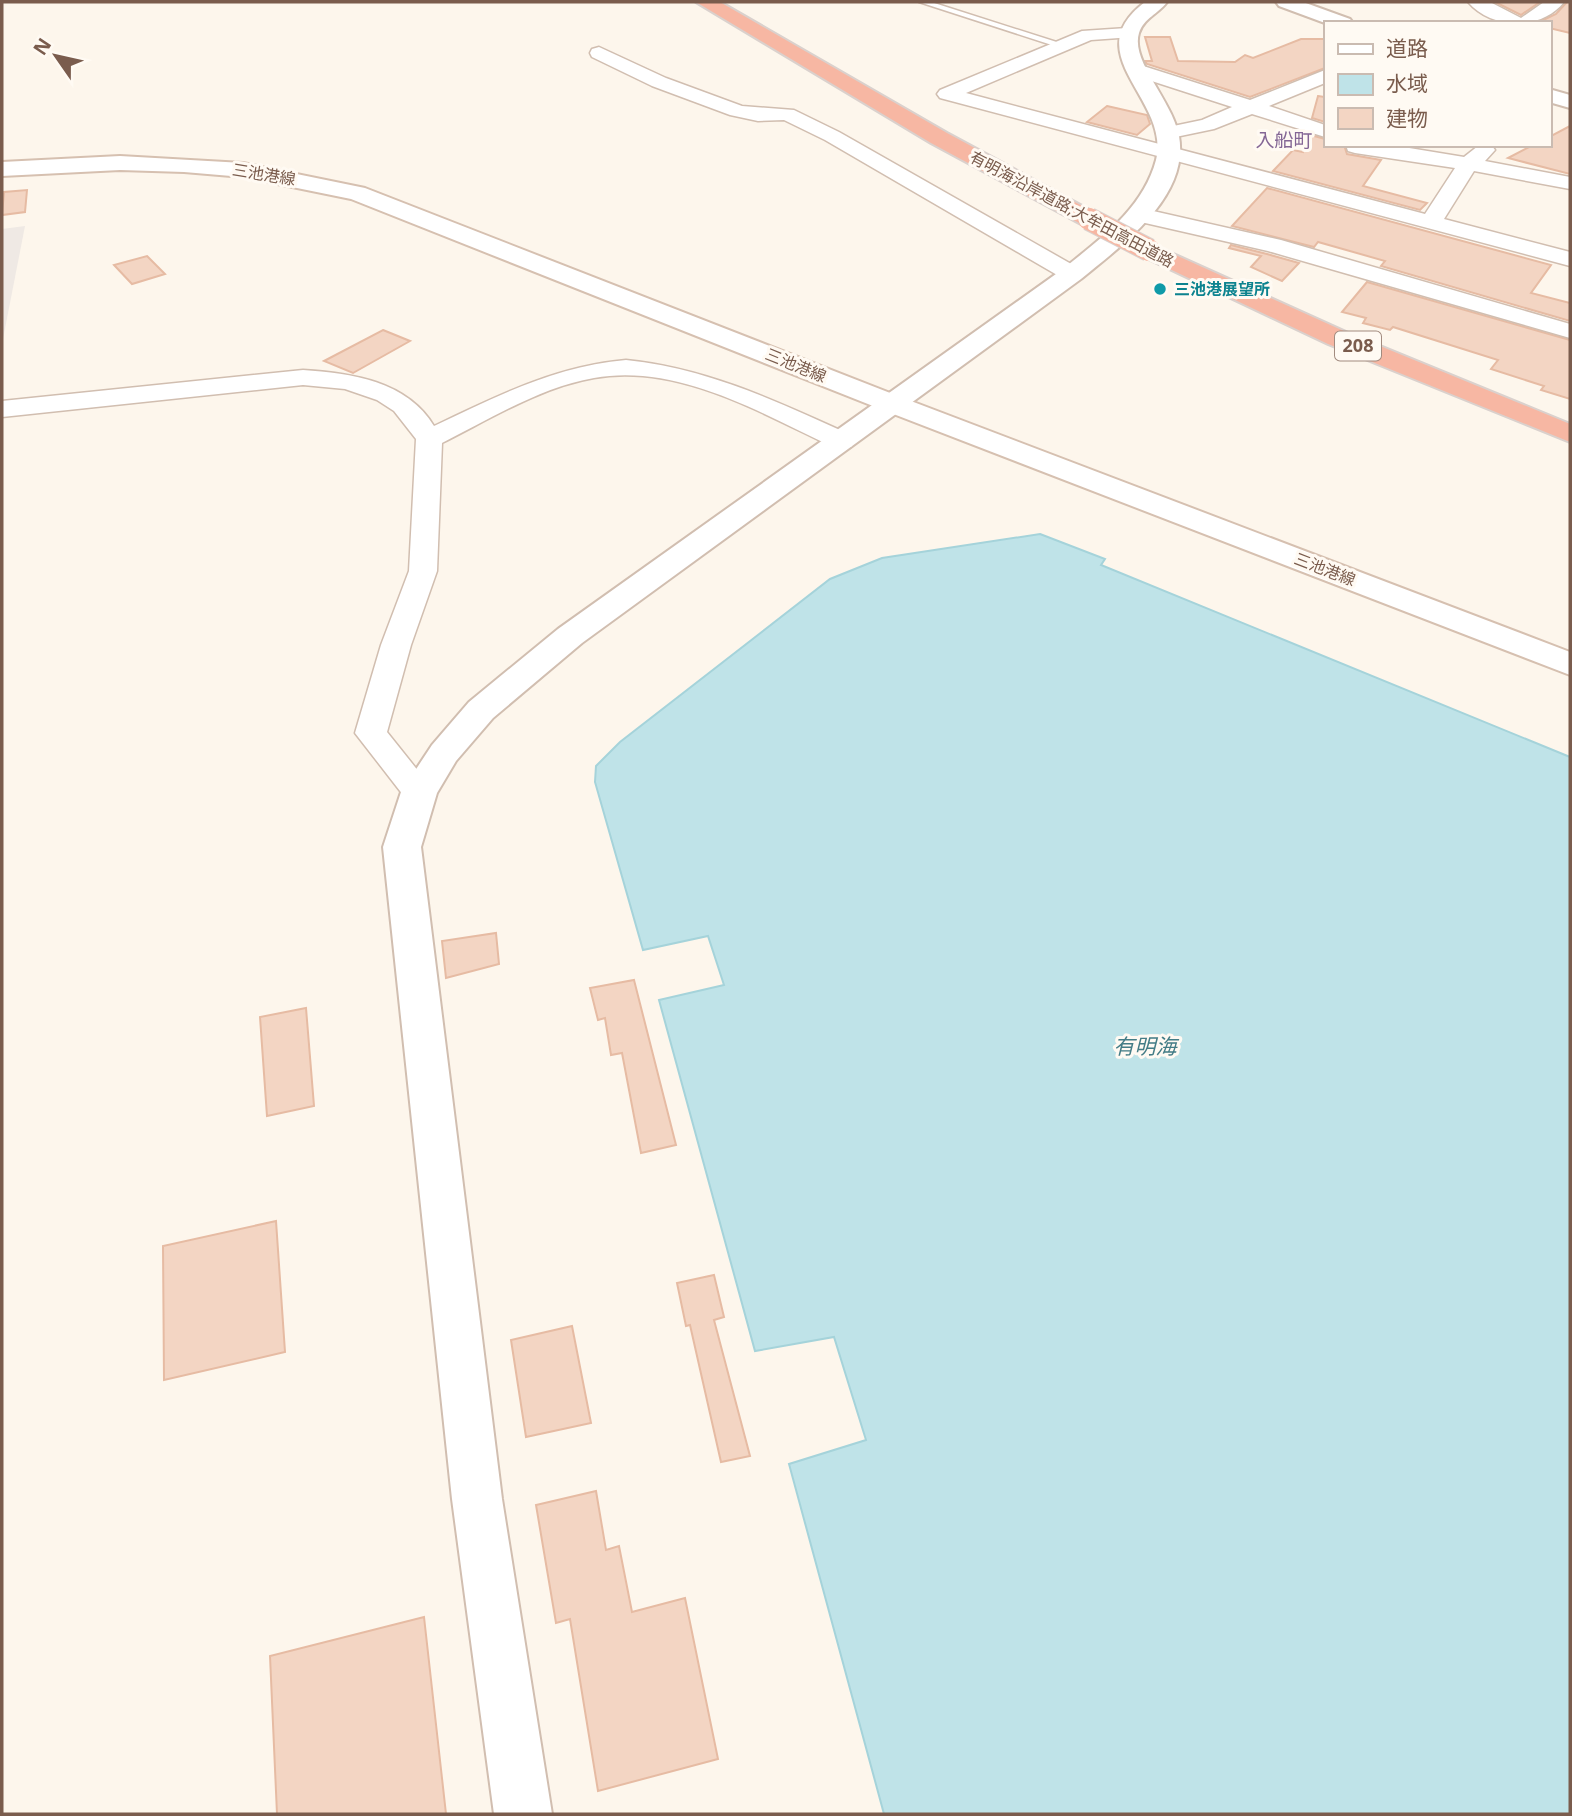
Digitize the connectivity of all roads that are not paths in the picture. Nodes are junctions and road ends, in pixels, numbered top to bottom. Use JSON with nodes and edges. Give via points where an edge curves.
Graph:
{"nodes":[{"id":1,"x":706,"y":2,"type":"edge"},
{"id":2,"x":923,"y":2,"type":"edge"},
{"id":3,"x":1157,"y":2,"type":"edge"},
{"id":4,"x":1286,"y":2,"type":"edge"},
{"id":5,"x":1477,"y":2,"type":"edge"},
{"id":6,"x":1555,"y":2,"type":"edge"},
{"id":7,"x":1532,"y":19,"type":"edge"},
{"id":8,"x":1560,"y":20,"type":"dead end"},
{"id":9,"x":1338,"y":21,"type":"edge"},
{"id":10,"x":1513,"y":21,"type":"edge"},
{"id":11,"x":1127,"y":33,"type":"junction"},
{"id":12,"x":1061,"y":45,"type":"junction"},
{"id":13,"x":599,"y":53,"type":"dead end"},
{"id":14,"x":1324,"y":66,"type":"edge"},
{"id":15,"x":1136,"y":70,"type":"junction"},
{"id":16,"x":1551,"y":96,"type":"edge"},
{"id":17,"x":1570,"y":102,"type":"edge"},
{"id":18,"x":1248,"y":107,"type":"junction"},
{"id":19,"x":1324,"y":108,"type":"edge"},
{"id":20,"x":1316,"y":128,"type":"edge"},
{"id":21,"x":1168,"y":143,"type":"junction"},
{"id":22,"x":1355,"y":147,"type":"edge"},
{"id":23,"x":1362,"y":147,"type":"edge"},
{"id":24,"x":1489,"y":147,"type":"edge"},
{"id":25,"x":2,"y":158,"type":"edge"},
{"id":26,"x":1468,"y":164,"type":"junction"},
{"id":27,"x":2,"y":169,"type":"edge"},
{"id":28,"x":1570,"y":183,"type":"edge"},
{"id":29,"x":1319,"y":192,"type":"junction"},
{"id":30,"x":1431,"y":222,"type":"junction"},
{"id":31,"x":1145,"y":232,"type":"junction"},
{"id":32,"x":1570,"y":259,"type":"edge"},
{"id":33,"x":1072,"y":275,"type":"junction"},
{"id":34,"x":1570,"y":331,"type":"edge"},
{"id":35,"x":903,"y":397,"type":"junction"},
{"id":36,"x":2,"y":410,"type":"edge"},
{"id":37,"x":1570,"y":434,"type":"edge"},
{"id":38,"x":429,"y":439,"type":"junction"},
{"id":39,"x":842,"y":442,"type":"junction"},
{"id":40,"x":1570,"y":640,"type":"edge"},
{"id":41,"x":1570,"y":664,"type":"edge"},
{"id":42,"x":419,"y":792,"type":"junction"},
{"id":43,"x":523,"y":1814,"type":"edge"}],
"edges":[{"from":1,"to":31,"type":"highway","name":"有明海沿岸道路;大牟田高田道路","number":"208","bridge":true,"via":[[1089,219]]},
{"from":2,"to":12,"type":"lane"},
{"from":3,"to":11,"type":"main road","via":[[1137,14]]},
{"from":4,"to":9,"type":"main road"},
{"from":5,"to":10,"type":"street"},
{"from":6,"to":7,"type":"street"},
{"from":7,"to":8,"type":"street"},
{"from":11,"to":12,"type":"street","via":[[1088,34]]},
{"from":11,"to":15,"type":"main road"},
{"from":12,"to":21,"type":"street","via":[[947,94]]},
{"from":13,"to":33,"type":"street","via":[[737,111],[787,114]]},
{"from":14,"to":18,"type":"street"},
{"from":15,"to":18,"type":"street"},
{"from":15,"to":21,"type":"main road","via":[[1158,108]]},
{"from":16,"to":17,"type":"main road"},
{"from":18,"to":20,"type":"street"},
{"from":18,"to":21,"type":"street"},
{"from":19,"to":20,"type":"street"},
{"from":21,"to":29,"type":"street"},
{"from":21,"to":31,"type":"main road","via":[[1163,178]]},
{"from":22,"to":29,"type":"street"},
{"from":23,"to":26,"type":"street"},
{"from":24,"to":26,"type":"street"},
{"from":25,"to":35,"type":"main road","name":"三池港線","via":[[195,155],[278,164],[369,183],[428,202]]},
{"from":26,"to":28,"type":"street"},
{"from":26,"to":30,"type":"street"},
{"from":27,"to":35,"type":"main road","name":"三池港線","via":[[184,164],[265,174],[357,193]]},
{"from":29,"to":30,"type":"street"},
{"from":30,"to":32,"type":"street"},
{"from":31,"to":33,"type":"main road"},
{"from":31,"to":34,"type":"street","via":[[1273,245]]},
{"from":31,"to":37,"type":"highway","name":"有明海沿岸道路;大牟田高田道路","number":"208","via":[[1337,338]]},
{"from":33,"to":35,"type":"main road"},
{"from":35,"to":39,"type":"main road"},
{"from":35,"to":40,"type":"main road","name":"三池港線"},
{"from":35,"to":41,"type":"main road","name":"三池港線"},
{"from":36,"to":38,"type":"street","via":[[282,377],[326,377],[385,393],[425,429]]},
{"from":38,"to":39,"type":"street","via":[[539,387],[597,369],[640,368],[681,376],[767,406]]},
{"from":38,"to":42,"type":"street","via":[[423,571],[371,733]]},
{"from":39,"to":42,"type":"main road","via":[[570,636],[481,710],[444,753]]},
{"from":42,"to":43,"type":"main road","via":[[402,846],[477,1499]]}]}
